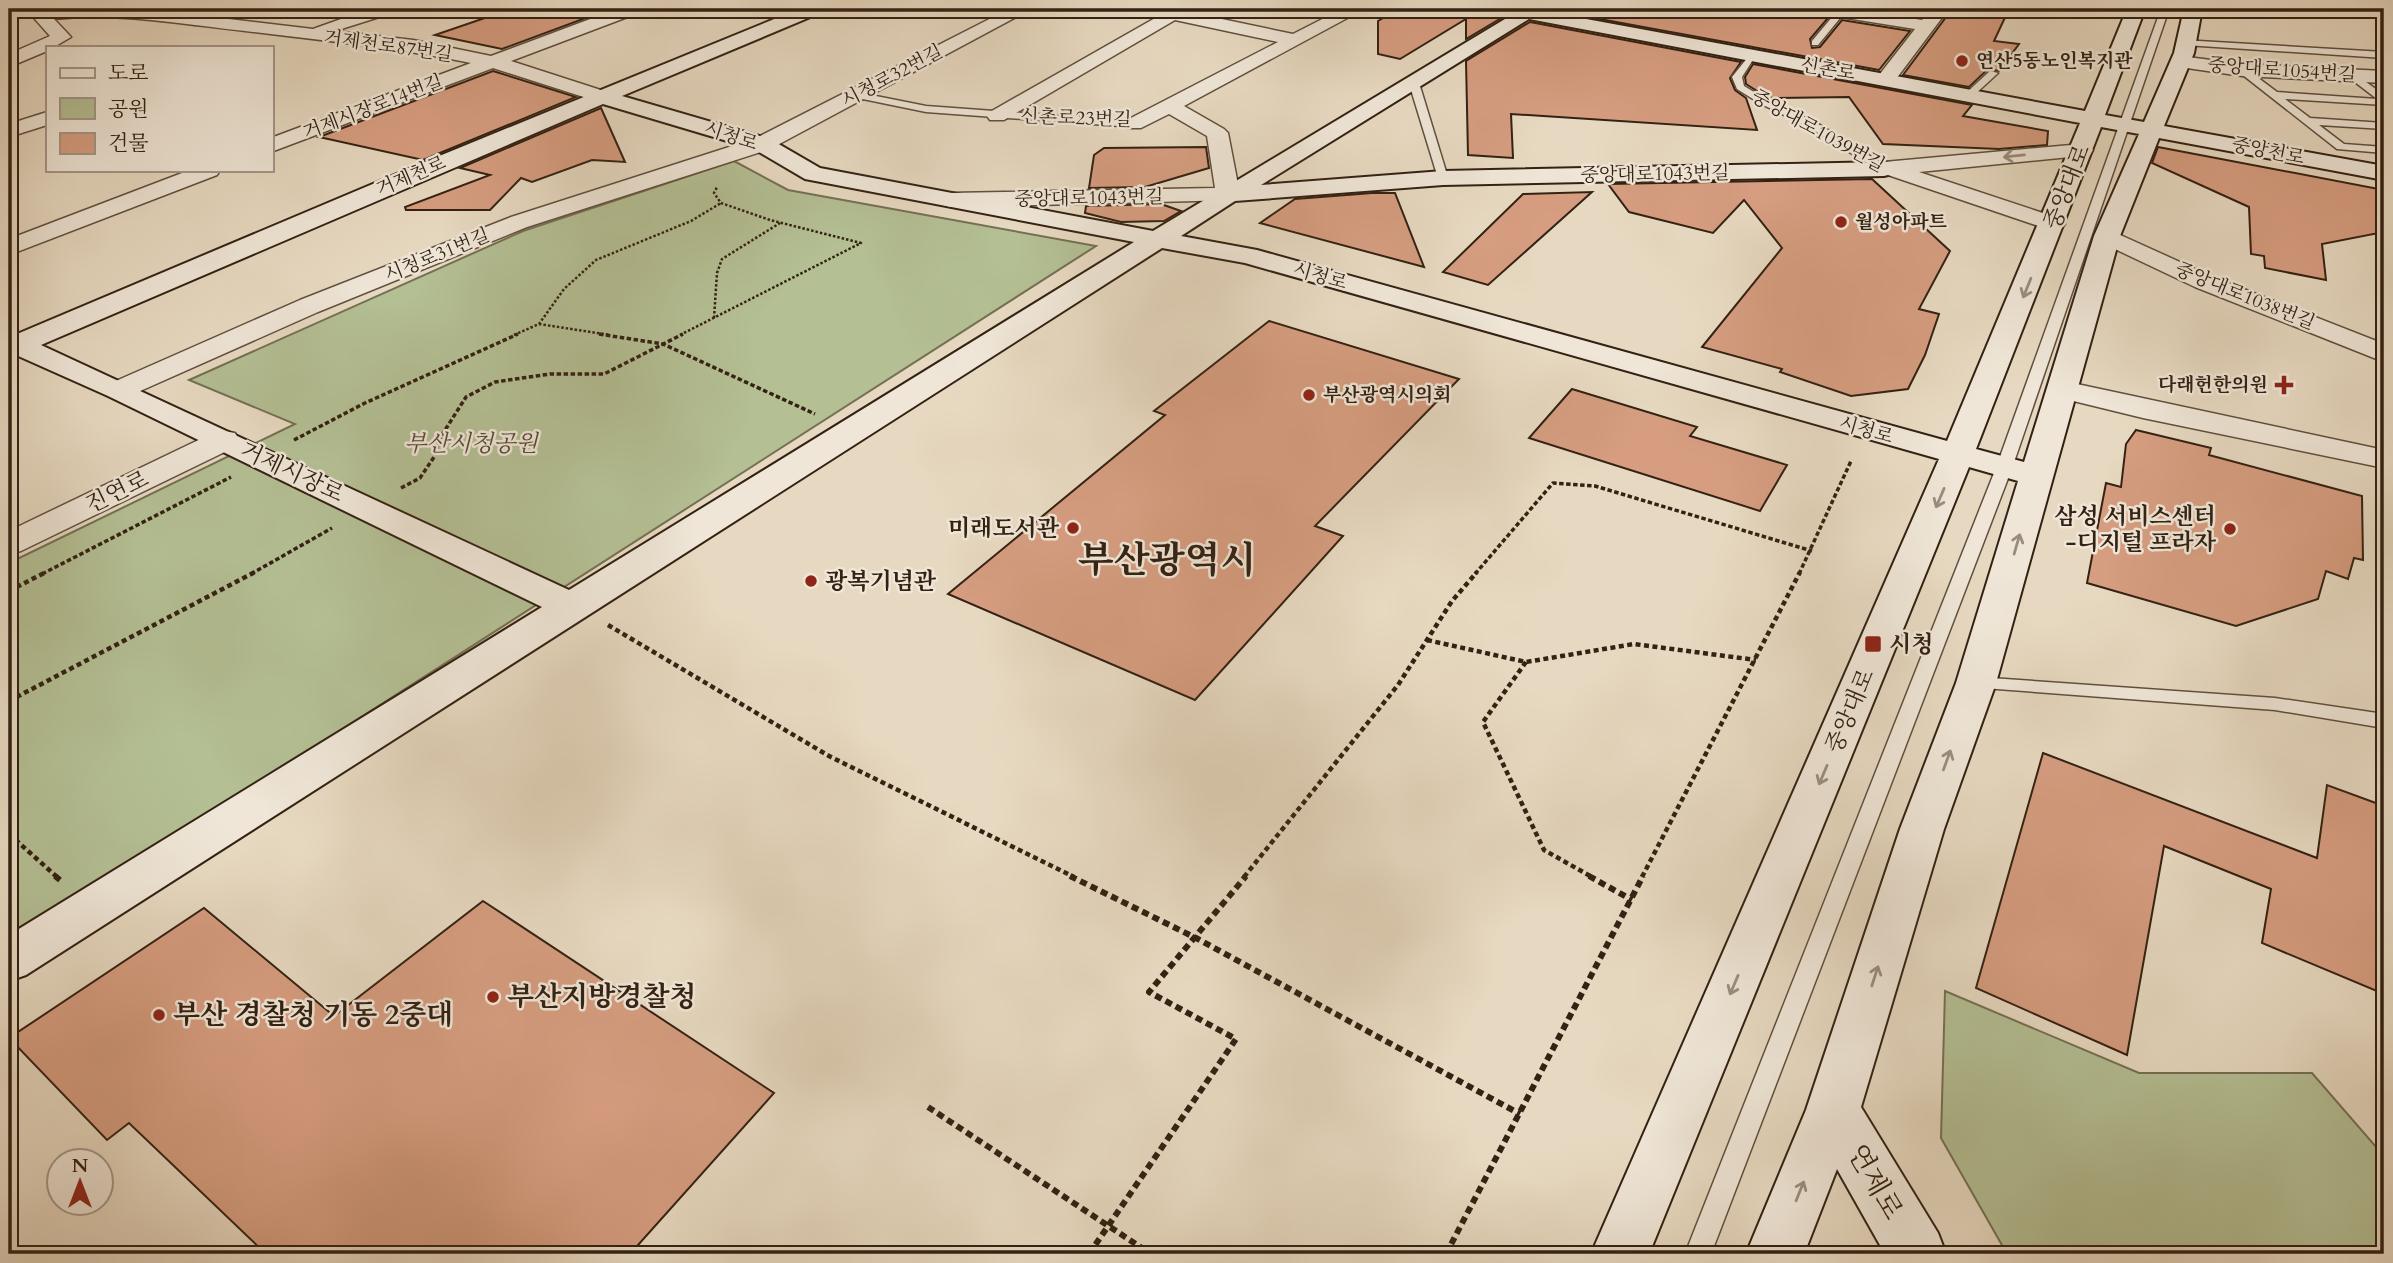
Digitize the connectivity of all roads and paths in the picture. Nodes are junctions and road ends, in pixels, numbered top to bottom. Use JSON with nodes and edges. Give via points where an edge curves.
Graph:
{"nodes":[{"id":1,"x":386,"y":9,"type":"edge"},
{"id":2,"x":632,"y":9,"type":"edge"},
{"id":3,"x":814,"y":9,"type":"edge"},
{"id":4,"x":1022,"y":9,"type":"edge"},
{"id":5,"x":1144,"y":9,"type":"edge"},
{"id":6,"x":1355,"y":9,"type":"edge"},
{"id":7,"x":1503,"y":9,"type":"edge"},
{"id":8,"x":1821,"y":9,"type":"edge"},
{"id":9,"x":1940,"y":9,"type":"edge"},
{"id":10,"x":2136,"y":9,"type":"edge"},
{"id":11,"x":2165,"y":9,"type":"edge"},
{"id":12,"x":77,"y":10,"type":"edge"},
{"id":13,"x":1530,"y":11,"type":"edge"},
{"id":14,"x":38,"y":12,"type":"edge"},
{"id":15,"x":1841,"y":12,"type":"junction"},
{"id":16,"x":1174,"y":14,"type":"junction"},
{"id":17,"x":1926,"y":26,"type":"junction"},
{"id":18,"x":307,"y":35,"type":"junction"},
{"id":19,"x":2186,"y":38,"type":"edge"},
{"id":20,"x":1296,"y":40,"type":"junction"},
{"id":21,"x":1815,"y":43,"type":"dead end"},
{"id":22,"x":271,"y":46,"type":"edge"},
{"id":23,"x":1752,"y":55,"type":"junction"},
{"id":24,"x":2384,"y":55,"type":"edge"},
{"id":25,"x":9,"y":61,"type":"edge"},
{"id":26,"x":493,"y":62,"type":"junction"},
{"id":27,"x":2242,"y":70,"type":"junction"},
{"id":28,"x":1993,"y":73,"type":"dead end"},
{"id":29,"x":2352,"y":76,"type":"junction"},
{"id":30,"x":2384,"y":78,"type":"edge"},
{"id":31,"x":1886,"y":79,"type":"junction"},
{"id":32,"x":1414,"y":83,"type":"junction"},
{"id":33,"x":856,"y":95,"type":"junction"},
{"id":34,"x":1969,"y":95,"type":"junction"},
{"id":35,"x":2274,"y":95,"type":"junction"},
{"id":36,"x":603,"y":97,"type":"junction"},
{"id":37,"x":2384,"y":100,"type":"edge"},
{"id":38,"x":1169,"y":106,"type":"junction"},
{"id":39,"x":997,"y":116,"type":"junction"},
{"id":40,"x":46,"y":118,"type":"edge"},
{"id":41,"x":2094,"y":118,"type":"junction"},
{"id":42,"x":2308,"y":121,"type":"junction"},
{"id":43,"x":1134,"y":124,"type":"joint"},
{"id":44,"x":2138,"y":126,"type":"junction"},
{"id":45,"x":2384,"y":126,"type":"edge"},
{"id":46,"x":9,"y":131,"type":"edge"},
{"id":47,"x":273,"y":145,"type":"edge"},
{"id":48,"x":766,"y":147,"type":"junction"},
{"id":49,"x":2082,"y":150,"type":"junction"},
{"id":50,"x":2384,"y":150,"type":"edge"},
{"id":51,"x":1884,"y":169,"type":"junction"},
{"id":52,"x":204,"y":172,"type":"edge"},
{"id":53,"x":2384,"y":173,"type":"edge"},
{"id":54,"x":1443,"y":178,"type":"junction"},
{"id":55,"x":1228,"y":195,"type":"junction"},
{"id":56,"x":951,"y":200,"type":"junction"},
{"id":57,"x":721,"y":204,"type":"junction"},
{"id":58,"x":781,"y":222,"type":"junction"},
{"id":59,"x":2053,"y":224,"type":"junction"},
{"id":60,"x":2107,"y":236,"type":"junction"},
{"id":61,"x":1158,"y":240,"type":"junction"},
{"id":62,"x":9,"y":248,"type":"edge"},
{"id":63,"x":714,"y":318,"type":"junction"},
{"id":64,"x":539,"y":324,"type":"junction"},
{"id":65,"x":11,"y":344,"type":"edge"},
{"id":66,"x":663,"y":344,"type":"junction"},
{"id":67,"x":2384,"y":354,"type":"edge"},
{"id":68,"x":119,"y":390,"type":"junction"},
{"id":69,"x":2063,"y":390,"type":"junction"},
{"id":70,"x":852,"y":432,"type":"junction"},
{"id":71,"x":225,"y":440,"type":"junction"},
{"id":72,"x":1958,"y":456,"type":"junction"},
{"id":73,"x":261,"y":458,"type":"junction"},
{"id":74,"x":2384,"y":459,"type":"edge"},
{"id":75,"x":1851,"y":461,"type":"dead end"},
{"id":76,"x":2020,"y":472,"type":"junction"},
{"id":77,"x":232,"y":477,"type":"dead end"},
{"id":78,"x":366,"y":508,"type":"junction"},
{"id":79,"x":337,"y":526,"type":"dead end"},
{"id":80,"x":9,"y":544,"type":"edge"},
{"id":81,"x":1812,"y":551,"type":"junction"},
{"id":82,"x":9,"y":591,"type":"edge"},
{"id":83,"x":573,"y":607,"type":"junction"},
{"id":84,"x":1427,"y":640,"type":"junction"},
{"id":85,"x":1756,"y":660,"type":"junction"},
{"id":86,"x":1525,"y":662,"type":"junction"},
{"id":87,"x":1976,"y":683,"type":"junction"},
{"id":88,"x":9,"y":701,"type":"edge"},
{"id":89,"x":2384,"y":721,"type":"edge"},
{"id":90,"x":9,"y":834,"type":"edge"},
{"id":91,"x":1632,"y":900,"type":"junction"},
{"id":92,"x":92,"y":908,"type":"junction"},
{"id":93,"x":1196,"y":938,"type":"junction"},
{"id":94,"x":9,"y":960,"type":"edge"},
{"id":95,"x":928,"y":1107,"type":"dead end"},
{"id":96,"x":1833,"y":1110,"type":"junction"},
{"id":97,"x":1520,"y":1114,"type":"junction"},
{"id":98,"x":1108,"y":1226,"type":"junction"},
{"id":99,"x":1089,"y":1254,"type":"edge"},
{"id":100,"x":1151,"y":1254,"type":"edge"},
{"id":101,"x":1446,"y":1254,"type":"edge"},
{"id":102,"x":1620,"y":1254,"type":"edge"},
{"id":103,"x":1698,"y":1254,"type":"edge"},
{"id":104,"x":1775,"y":1254,"type":"edge"},
{"id":105,"x":1917,"y":1254,"type":"edge"}],
"edges":[{"from":1,"to":18,"type":"street"},
{"from":2,"to":26,"type":"street","name":"거제시장로14번길"},
{"from":3,"to":36,"type":"main road","name":"거제천로"},
{"from":4,"to":33,"type":"street","name":"시청로32번길"},
{"from":5,"to":16,"type":"street"},
{"from":6,"to":20,"type":"street","name":"신촌로23번길"},
{"from":7,"to":13,"type":"main road","name":"신촌로"},
{"from":8,"to":15,"type":"street"},
{"from":9,"to":17,"type":"street"},
{"from":10,"to":41,"type":"main road","name":"중앙대로"},
{"from":11,"to":44,"type":"lane"},
{"from":12,"to":14,"type":"street","name":"거제천로87번길"},
{"from":12,"to":18,"type":"street","name":"거제천로87번길"},
{"from":13,"to":23,"type":"main road","name":"신촌로"},
{"from":13,"to":32,"type":"main road"},
{"from":14,"to":25,"type":"street","via":[[62,37]]},
{"from":15,"to":17,"type":"street"},
{"from":15,"to":21,"type":"lane"},
{"from":16,"to":20,"type":"street"},
{"from":16,"to":39,"type":"street"},
{"from":17,"to":31,"type":"street"},
{"from":18,"to":22,"type":"street"},
{"from":18,"to":26,"type":"street","name":"거제천로87번길","via":[[413,46]]},
{"from":19,"to":24,"type":"lane"},
{"from":19,"to":27,"type":"street","name":"중앙대로1054번길"},
{"from":19,"to":44,"type":"main road"},
{"from":20,"to":38,"type":"street","name":"신촌로23번길"},
{"from":23,"to":31,"type":"main road","name":"신촌로"},
{"from":23,"to":51,"type":"lane","name":"중앙대로1039번길","via":[[1737,76],[1740,87]]},
{"from":26,"to":36,"type":"street","name":"거제천로87번길"},
{"from":26,"to":47,"type":"street","name":"거제시장로14번길"},
{"from":27,"to":29,"type":"street","name":"중앙대로1054번길"},
{"from":27,"to":35,"type":"lane"},
{"from":28,"to":34,"type":"lane"},
{"from":29,"to":30,"type":"street","name":"중앙대로1054번길"},
{"from":29,"to":37,"type":"lane"},
{"from":31,"to":34,"type":"main road","name":"신촌로"},
{"from":32,"to":54,"type":"lane"},
{"from":32,"to":55,"type":"main road"},
{"from":33,"to":39,"type":"lane","name":"신촌로23번길","via":[[926,109]]},
{"from":33,"to":48,"type":"street","name":"시청로32번길"},
{"from":34,"to":41,"type":"main road","name":"신촌로"},
{"from":35,"to":37,"type":"lane"},
{"from":35,"to":42,"type":"lane"},
{"from":36,"to":48,"type":"main road","name":"시청로"},
{"from":36,"to":65,"type":"main road","name":"거제천로"},
{"from":38,"to":43,"type":"street","name":"신촌로23번길"},
{"from":38,"to":55,"type":"street","via":[[1217,133]]},
{"from":39,"to":43,"type":"lane","name":"신촌로23번길"},
{"from":40,"to":46,"type":"street"},
{"from":41,"to":44,"type":"main road","name":"신촌로"},
{"from":41,"to":49,"type":"main road","name":"중앙대로"},
{"from":42,"to":45,"type":"lane"},
{"from":42,"to":50,"type":"lane","via":[[2341,147]]},
{"from":44,"to":53,"type":"main road","name":"중앙천로"},
{"from":44,"to":60,"type":"main road"},
{"from":44,"to":76,"type":"lane"},
{"from":48,"to":56,"type":"main road","name":"시청로","via":[[813,174]]},
{"from":48,"to":57,"type":"path","via":[[724,171],[714,193]]},
{"from":48,"to":68,"type":"street","name":"시청로31번길","via":[[519,222],[309,306]]},
{"from":49,"to":51,"type":"street","name":"중앙대로1043번길","one_way":true},
{"from":49,"to":59,"type":"main road","name":"중앙대로"},
{"from":51,"to":54,"type":"main road","name":"중앙대로1043번길"},
{"from":51,"to":59,"type":"street","name":"중앙대로1039번길"},
{"from":52,"to":62,"type":"street"},
{"from":54,"to":55,"type":"main road","name":"중앙대로1043번길"},
{"from":55,"to":56,"type":"street","name":"중앙대로1043번길"},
{"from":55,"to":61,"type":"main road"},
{"from":56,"to":61,"type":"main road","name":"시청로"},
{"from":57,"to":58,"type":"path"},
{"from":57,"to":64,"type":"path","via":[[703,217],[595,260],[549,305]]},
{"from":58,"to":63,"type":"path","via":[[722,260],[716,273]]},
{"from":58,"to":63,"type":"path","via":[[861,243]]},
{"from":59,"to":72,"type":"main road","name":"중앙대로","one_way":true},
{"from":60,"to":67,"type":"street","name":"중앙대로1038번길","via":[[2204,282]]},
{"from":60,"to":69,"type":"main road"},
{"from":61,"to":70,"type":"main road"},
{"from":61,"to":72,"type":"main road","name":"시청로","via":[[1248,256]]},
{"from":63,"to":66,"type":"path"},
{"from":64,"to":66,"type":"path"},
{"from":64,"to":73,"type":"path","via":[[365,402]]},
{"from":65,"to":68,"type":"main road","name":"거제시장로"},
{"from":66,"to":70,"type":"path"},
{"from":66,"to":78,"type":"path","via":[[604,374],[550,374],[495,382],[466,397],[420,478]]},
{"from":68,"to":71,"type":"main road","name":"거제시장로"},
{"from":69,"to":74,"type":"street"},
{"from":69,"to":76,"type":"main road"},
{"from":70,"to":83,"type":"main road"},
{"from":71,"to":73,"type":"main road","name":"거제시장로"},
{"from":71,"to":80,"type":"street","name":"진연로"},
{"from":72,"to":76,"type":"main road","name":"시청로"},
{"from":72,"to":102,"type":"main road","name":"중앙대로","one_way":true},
{"from":73,"to":78,"type":"main road","name":"거제시장로"},
{"from":75,"to":81,"type":"path"},
{"from":87,"to":76,"type":"main road","one_way":true},
{"from":76,"to":103,"type":"lane"},
{"from":77,"to":82,"type":"path"},
{"from":78,"to":83,"type":"main road","name":"거제시장로"},
{"from":79,"to":88,"type":"path"},
{"from":81,"to":84,"type":"path","via":[[1595,486],[1553,483],[1452,601]]},
{"from":81,"to":85,"type":"path"},
{"from":83,"to":92,"type":"main road"},
{"from":83,"to":93,"type":"path","via":[[829,756]]},
{"from":84,"to":86,"type":"path"},
{"from":84,"to":93,"type":"path","via":[[1398,685]]},
{"from":85,"to":86,"type":"path","via":[[1634,644]]},
{"from":85,"to":91,"type":"path"},
{"from":86,"to":91,"type":"path","via":[[1483,722],[1544,850]]},
{"from":87,"to":89,"type":"lane","via":[[2275,704]]},
{"from":96,"to":87,"type":"main road","one_way":true,"via":[[1922,828]]},
{"from":90,"to":92,"type":"path"},
{"from":91,"to":97,"type":"path"},
{"from":92,"to":94,"type":"main road"},
{"from":93,"to":97,"type":"path"},
{"from":93,"to":98,"type":"path","via":[[1149,992],[1236,1039]]},
{"from":95,"to":98,"type":"path"},
{"from":104,"to":96,"type":"main road","one_way":true},
{"from":96,"to":105,"type":"main road","name":"연제로"},
{"from":97,"to":101,"type":"path"},
{"from":98,"to":99,"type":"path"},
{"from":98,"to":100,"type":"path"}]}
